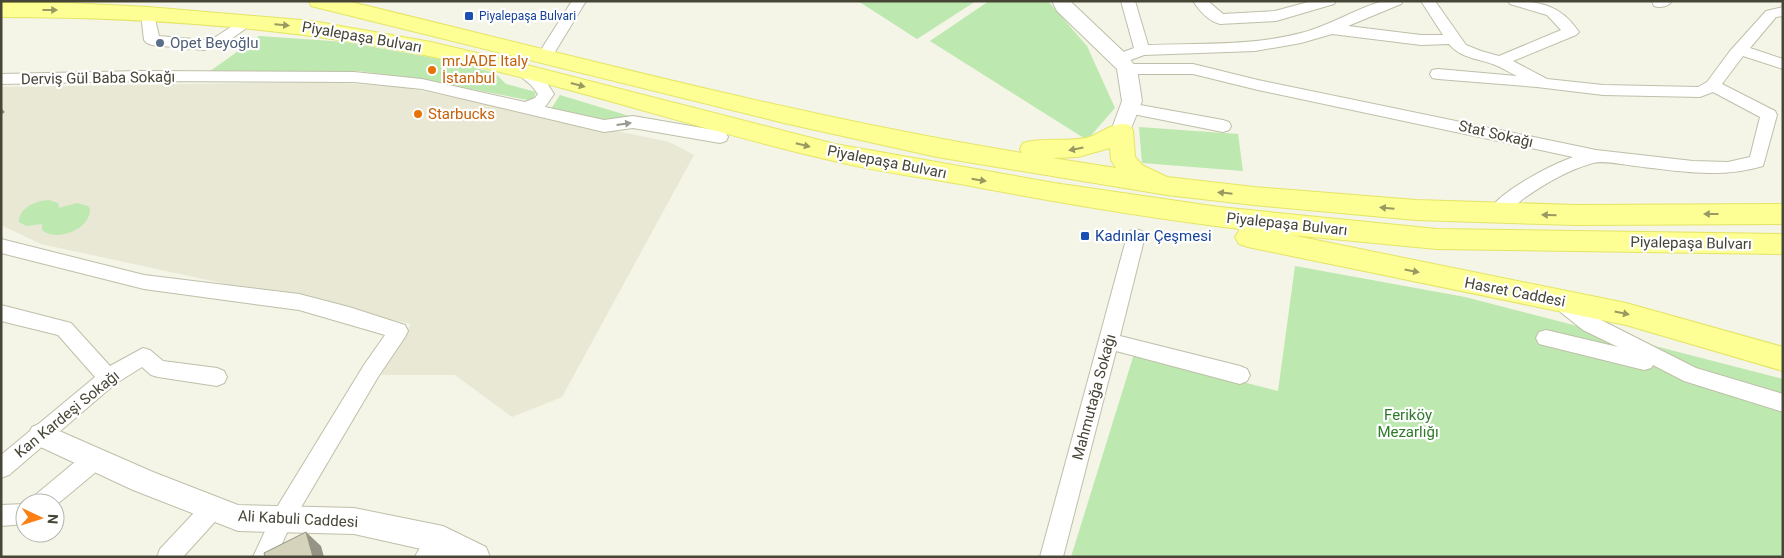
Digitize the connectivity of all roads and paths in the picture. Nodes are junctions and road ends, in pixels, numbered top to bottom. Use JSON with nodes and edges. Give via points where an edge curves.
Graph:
{"nodes":[{"id":1,"x":579,"y":1,"type":"edge"},
{"id":2,"x":1061,"y":1,"type":"edge"},
{"id":3,"x":1128,"y":1,"type":"edge"},
{"id":4,"x":1200,"y":1,"type":"edge"},
{"id":5,"x":1329,"y":1,"type":"edge"},
{"id":6,"x":1396,"y":1,"type":"edge"},
{"id":7,"x":1428,"y":1,"type":"edge"},
{"id":8,"x":1515,"y":1,"type":"edge"},
{"id":9,"x":325,"y":2,"type":"edge"},
{"id":10,"x":147,"y":9,"type":"edge"},
{"id":11,"x":1,"y":10,"type":"edge"},
{"id":12,"x":203,"y":10,"type":"edge"},
{"id":13,"x":1783,"y":11,"type":"edge"},
{"id":14,"x":248,"y":22,"type":"junction"},
{"id":15,"x":1331,"y":29,"type":"junction"},
{"id":16,"x":1453,"y":39,"type":"junction"},
{"id":17,"x":1142,"y":50,"type":"junction"},
{"id":18,"x":1740,"y":50,"type":"junction"},
{"id":19,"x":545,"y":56,"type":"junction"},
{"id":20,"x":1500,"y":61,"type":"junction"},
{"id":21,"x":1124,"y":64,"type":"junction"},
{"id":22,"x":1783,"y":64,"type":"edge"},
{"id":23,"x":521,"y":70,"type":"junction"},
{"id":24,"x":1438,"y":74,"type":"dead end"},
{"id":25,"x":1,"y":79,"type":"edge"},
{"id":26,"x":1544,"y":84,"type":"junction"},
{"id":27,"x":1712,"y":86,"type":"junction"},
{"id":28,"x":619,"y":96,"type":"junction"},
{"id":29,"x":525,"y":108,"type":"junction"},
{"id":30,"x":1129,"y":108,"type":"junction"},
{"id":31,"x":1223,"y":126,"type":"dead end"},
{"id":32,"x":1121,"y":131,"type":"junction"},
{"id":33,"x":720,"y":137,"type":"junction"},
{"id":34,"x":970,"y":153,"type":"junction"},
{"id":35,"x":1596,"y":156,"type":"junction"},
{"id":36,"x":1167,"y":186,"type":"junction"},
{"id":37,"x":1775,"y":212,"type":"edge"},
{"id":38,"x":1495,"y":214,"type":"junction"},
{"id":39,"x":1136,"y":236,"type":"dead end"},
{"id":40,"x":1244,"y":236,"type":"junction"},
{"id":41,"x":1628,"y":243,"type":"junction"},
{"id":42,"x":1783,"y":244,"type":"edge"},
{"id":43,"x":1,"y":246,"type":"edge"},
{"id":44,"x":1560,"y":301,"type":"junction"},
{"id":45,"x":1,"y":314,"type":"edge"},
{"id":46,"x":1546,"y":338,"type":"dead end"},
{"id":47,"x":1109,"y":341,"type":"junction"},
{"id":48,"x":1783,"y":359,"type":"edge"},
{"id":49,"x":1240,"y":375,"type":"dead end"},
{"id":50,"x":1691,"y":375,"type":"junction"},
{"id":51,"x":217,"y":377,"type":"dead end"},
{"id":52,"x":108,"y":378,"type":"junction"},
{"id":53,"x":1783,"y":404,"type":"edge"},
{"id":54,"x":41,"y":435,"type":"junction"},
{"id":55,"x":95,"y":459,"type":"junction"},
{"id":56,"x":1,"y":468,"type":"edge"},
{"id":57,"x":54,"y":493,"type":"edge"},
{"id":58,"x":213,"y":508,"type":"junction"},
{"id":59,"x":15,"y":515,"type":"edge"},
{"id":60,"x":1,"y":516,"type":"edge"},
{"id":61,"x":282,"y":519,"type":"junction"},
{"id":62,"x":434,"y":548,"type":"edge"},
{"id":63,"x":168,"y":557,"type":"edge"},
{"id":64,"x":264,"y":557,"type":"edge"},
{"id":65,"x":476,"y":557,"type":"edge"},
{"id":66,"x":1051,"y":557,"type":"edge"}],
"edges":[{"from":1,"to":19,"type":"street"},
{"from":2,"to":21,"type":"street"},
{"from":3,"to":17,"type":"street"},
{"from":4,"to":5,"type":"street","via":[[1220,19],[1276,16]]},
{"from":6,"to":15,"type":"street"},
{"from":7,"to":16,"type":"street"},
{"from":8,"to":20,"type":"street","via":[[1552,12],[1571,32]]},
{"from":9,"to":19,"type":"main road","name":"Piyalepaşa Bulvarı"},
{"from":11,"to":10,"type":"main road","name":"Piyalepaşa Bulvarı","one_way":true},
{"from":10,"to":12,"type":"main road","name":"Piyalepaşa Bulvarı"},
{"from":10,"to":14,"type":"street","via":[[152,40],[204,45],[219,41]]},
{"from":12,"to":14,"type":"main road","name":"Piyalepaşa Bulvarı"},
{"from":13,"to":18,"type":"street","via":[[1772,14]]},
{"from":14,"to":23,"type":"main road","name":"Piyalepaşa Bulvarı","one_way":true,"via":[[312,28],[431,49]]},
{"from":15,"to":16,"type":"street","via":[[1421,40]]},
{"from":15,"to":17,"type":"street","via":[[1256,46]]},
{"from":16,"to":20,"type":"street","via":[[1461,48]]},
{"from":17,"to":21,"type":"street"},
{"from":18,"to":22,"type":"street"},
{"from":18,"to":27,"type":"street"},
{"from":19,"to":34,"type":"main road","name":"Piyalepaşa Bulvarı","via":[[784,115]]},
{"from":20,"to":26,"type":"street"},
{"from":21,"to":30,"type":"street","via":[[1132,101]]},
{"from":21,"to":35,"type":"street","name":"Stat Sokağı","via":[[1193,69]]},
{"from":23,"to":28,"type":"main road","name":"Piyalepaşa Bulvarı","one_way":true},
{"from":23,"to":29,"type":"street","via":[[546,94],[544,100]]},
{"from":24,"to":26,"type":"street"},
{"from":25,"to":29,"type":"street","name":"Derviş Gül Baba Sokağı","via":[[354,77],[422,84]]},
{"from":26,"to":27,"type":"street","via":[[1604,90],[1700,92]]},
{"from":27,"to":35,"type":"street","name":"Stat Sokağı","via":[[1769,115],[1756,162],[1728,168],[1693,167]]},
{"from":28,"to":33,"type":"main road","via":[[644,109]]},
{"from":28,"to":41,"type":"main road","name":"Piyalepaşa Bulvarı","one_way":true,"via":[[835,153],[1138,206],[1303,227],[1437,238]]},
{"from":29,"to":33,"type":"street","name":"Derviş Gül Baba Sokağı","one_way":true,"via":[[604,126],[633,122]]},
{"from":30,"to":31,"type":"street"},
{"from":30,"to":32,"type":"street"},
{"from":32,"to":34,"type":"main road","one_way":true,"via":[[1105,142],[1070,150],[1000,148]]},
{"from":32,"to":36,"type":"main road","via":[[1123,160],[1133,171]]},
{"from":33,"to":40,"type":"main road","via":[[804,162],[880,179],[1060,210]]},
{"from":34,"to":36,"type":"main road","name":"Piyalepaşa Bulvarı"},
{"from":35,"to":38,"type":"street","via":[[1558,169],[1516,195]]},
{"from":38,"to":36,"type":"main road","name":"Piyalepaşa Bulvarı","one_way":true,"via":[[1416,210]]},
{"from":37,"to":38,"type":"main road","name":"Piyalepaşa Bulvarı","one_way":true},
{"from":39,"to":47,"type":"street","name":"Mahmutağa Sokağı"},
{"from":40,"to":41,"type":"main road","via":[[1386,248],[1458,250]]},
{"from":40,"to":44,"type":"main road","name":"Hasret Caddesi","one_way":true},
{"from":41,"to":42,"type":"main road","name":"Piyalepaşa Bulvarı"},
{"from":43,"to":61,"type":"street","via":[[144,282],[299,302],[398,331]]},
{"from":44,"to":48,"type":"main road","name":"Hasret Caddesi","one_way":true,"via":[[1626,314]]},
{"from":44,"to":50,"type":"street","via":[[1590,324]]},
{"from":45,"to":52,"type":"street","via":[[64,329]]},
{"from":46,"to":50,"type":"street"},
{"from":47,"to":49,"type":"street"},
{"from":47,"to":66,"type":"street","name":"Mahmutağa Sokağı"},
{"from":50,"to":53,"type":"street"},
{"from":51,"to":52,"type":"street","name":"Kan Kardeşi Sokağı","via":[[158,369],[143,356]]},
{"from":52,"to":54,"type":"street","name":"Kan Kardeşi Sokağı"},
{"from":54,"to":55,"type":"street","name":"Ali Kabuli Caddesi"},
{"from":54,"to":56,"type":"street","name":"Kan Kardeşi Sokağı"},
{"from":55,"to":57,"type":"street"},
{"from":55,"to":58,"type":"street","name":"Ali Kabuli Caddesi"},
{"from":58,"to":61,"type":"street","name":"Ali Kabuli Caddesi","via":[[238,518]]},
{"from":58,"to":63,"type":"street"},
{"from":59,"to":60,"type":"street"},
{"from":61,"to":62,"type":"street","name":"Ali Kabuli Caddesi","via":[[354,521]]},
{"from":61,"to":64,"type":"street"},
{"from":62,"to":65,"type":"street","name":"Ali Kabuli Caddesi"}]}
